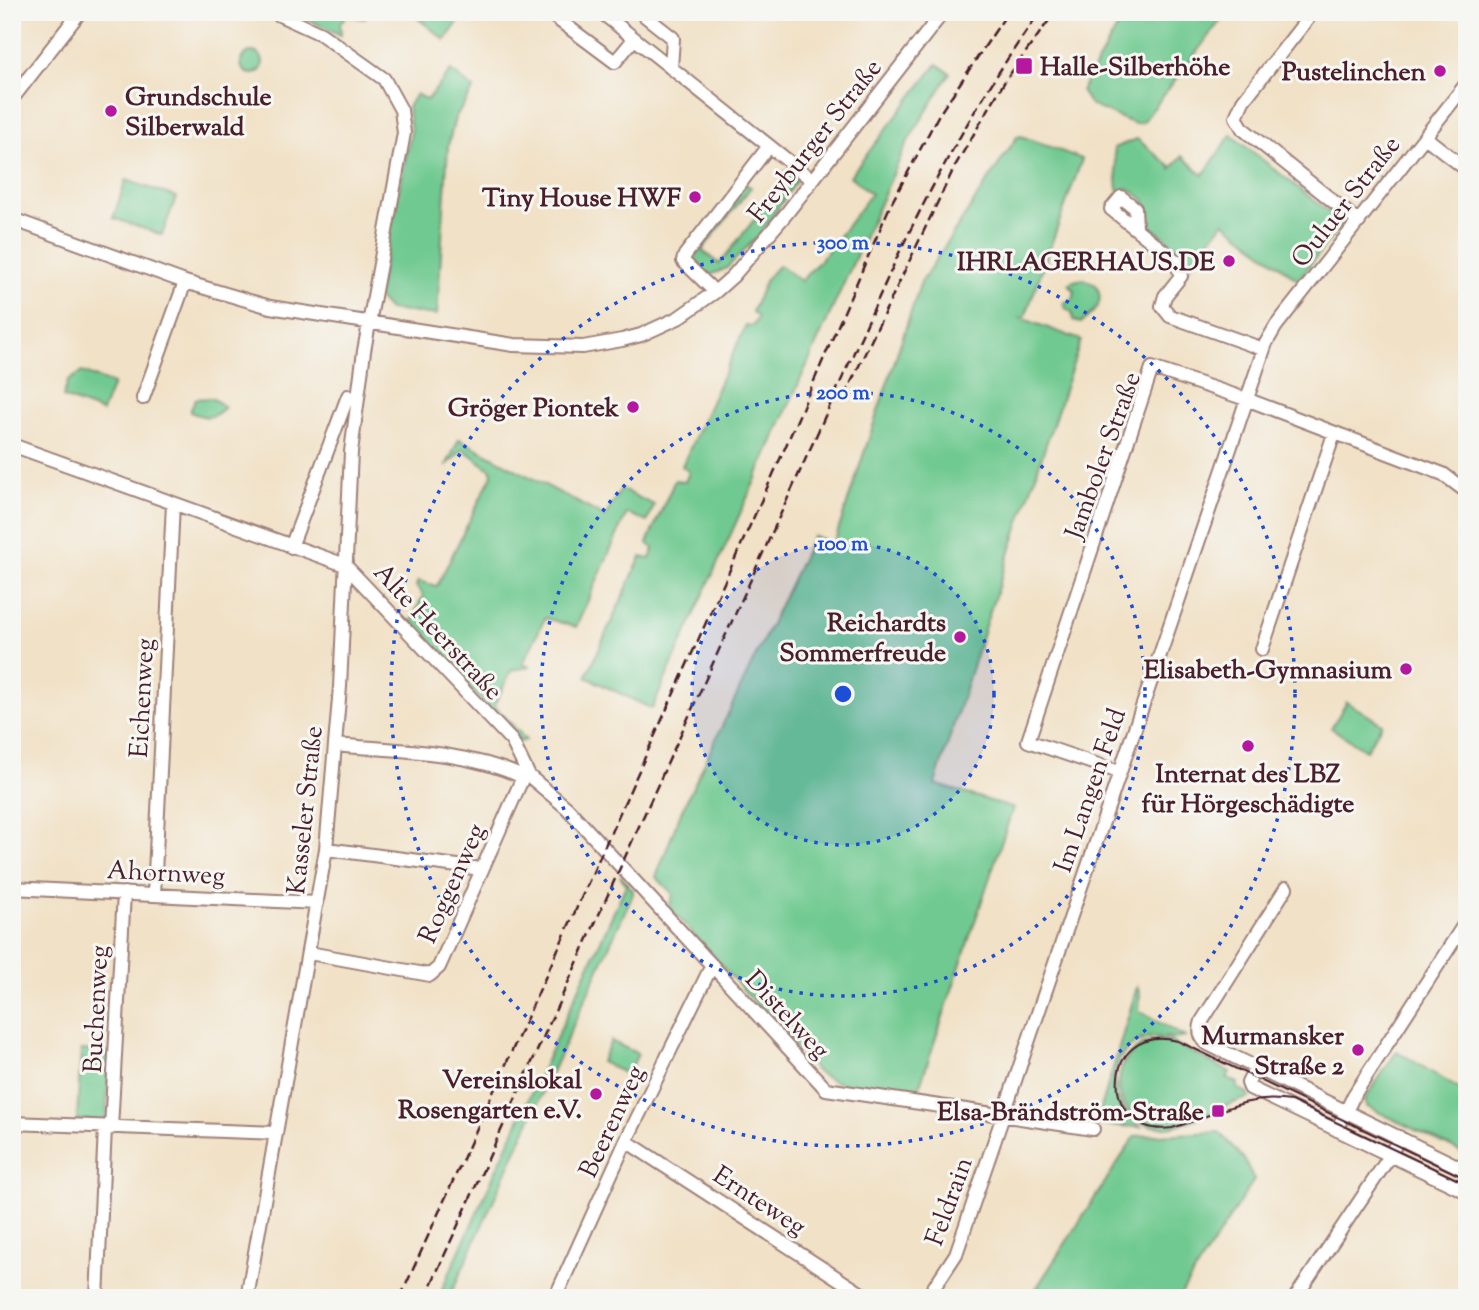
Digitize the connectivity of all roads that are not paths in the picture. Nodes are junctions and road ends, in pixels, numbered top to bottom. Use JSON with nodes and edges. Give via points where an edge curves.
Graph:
{"nodes":[{"id":1,"x":80,"y":12,"type":"edge"},
{"id":2,"x":273,"y":12,"type":"edge"},
{"id":3,"x":548,"y":12,"type":"edge"},
{"id":4,"x":601,"y":12,"type":"edge"},
{"id":5,"x":640,"y":12,"type":"edge"},
{"id":6,"x":943,"y":12,"type":"edge"},
{"id":7,"x":1313,"y":12,"type":"edge"},
{"id":8,"x":634,"y":39,"type":"junction"},
{"id":9,"x":671,"y":68,"type":"junction"},
{"id":10,"x":1467,"y":83,"type":"edge"},
{"id":11,"x":12,"y":99,"type":"edge"},
{"id":12,"x":1425,"y":137,"type":"junction"},
{"id":13,"x":769,"y":146,"type":"junction"},
{"id":14,"x":1467,"y":170,"type":"edge"},
{"id":15,"x":813,"y":180,"type":"junction"},
{"id":16,"x":12,"y":219,"type":"edge"},
{"id":17,"x":1359,"y":222,"type":"junction"},
{"id":18,"x":1136,"y":228,"type":"dead end"},
{"id":19,"x":185,"y":282,"type":"junction"},
{"id":20,"x":715,"y":292,"type":"junction"},
{"id":21,"x":370,"y":322,"type":"junction"},
{"id":22,"x":1263,"y":349,"type":"junction"},
{"id":23,"x":348,"y":396,"type":"dead end"},
{"id":24,"x":142,"y":398,"type":"dead end"},
{"id":25,"x":1245,"y":400,"type":"junction"},
{"id":26,"x":1335,"y":433,"type":"junction"},
{"id":27,"x":12,"y":445,"type":"edge"},
{"id":28,"x":1467,"y":492,"type":"edge"},
{"id":29,"x":173,"y":504,"type":"junction"},
{"id":30,"x":291,"y":547,"type":"junction"},
{"id":31,"x":345,"y":565,"type":"junction"},
{"id":32,"x":1262,"y":649,"type":"dead end"},
{"id":33,"x":335,"y":745,"type":"junction"},
{"id":34,"x":1119,"y":772,"type":"junction"},
{"id":35,"x":526,"y":777,"type":"junction"},
{"id":36,"x":326,"y":849,"type":"junction"},
{"id":37,"x":481,"y":869,"type":"junction"},
{"id":38,"x":12,"y":888,"type":"edge"},
{"id":39,"x":1286,"y":888,"type":"dead end"},
{"id":40,"x":124,"y":893,"type":"junction"},
{"id":41,"x":154,"y":894,"type":"junction"},
{"id":42,"x":317,"y":903,"type":"junction"},
{"id":43,"x":1467,"y":920,"type":"edge"},
{"id":44,"x":309,"y":953,"type":"junction"},
{"id":45,"x":712,"y":965,"type":"junction"},
{"id":46,"x":1255,"y":1067,"type":"junction"},
{"id":47,"x":1346,"y":1111,"type":"junction"},
{"id":48,"x":1003,"y":1116,"type":"junction"},
{"id":49,"x":12,"y":1123,"type":"edge"},
{"id":50,"x":108,"y":1128,"type":"junction"},
{"id":51,"x":1093,"y":1129,"type":"dead end"},
{"id":52,"x":1337,"y":1130,"type":"junction"},
{"id":53,"x":276,"y":1133,"type":"junction"},
{"id":54,"x":1399,"y":1137,"type":"junction"},
{"id":55,"x":626,"y":1141,"type":"junction"},
{"id":56,"x":1390,"y":1156,"type":"junction"},
{"id":57,"x":1467,"y":1171,"type":"edge"},
{"id":58,"x":1467,"y":1192,"type":"edge"},
{"id":59,"x":97,"y":1298,"type":"edge"},
{"id":60,"x":247,"y":1298,"type":"edge"},
{"id":61,"x":555,"y":1298,"type":"edge"},
{"id":62,"x":868,"y":1298,"type":"edge"},
{"id":63,"x":927,"y":1298,"type":"edge"},
{"id":64,"x":1295,"y":1298,"type":"edge"}],
"edges":[{"from":1,"to":11,"type":"street"},
{"from":2,"to":21,"type":"street","name":"Kasseler Straße","via":[[321,34],[359,59],[384,79],[401,110],[404,134]]},
{"from":3,"to":8,"type":"street","via":[[615,62]]},
{"from":4,"to":8,"type":"street"},
{"from":5,"to":9,"type":"street","via":[[673,38]]},
{"from":6,"to":15,"type":"street","name":"Freyburger Straße"},
{"from":7,"to":17,"type":"street","via":[[1243,101],[1236,117],[1243,129]]},
{"from":8,"to":9,"type":"street"},
{"from":9,"to":13,"type":"street"},
{"from":10,"to":12,"type":"street","name":"Ouluer Straße"},
{"from":12,"to":14,"type":"street"},
{"from":12,"to":17,"type":"street","name":"Ouluer Straße"},
{"from":13,"to":15,"type":"street"},
{"from":13,"to":20,"type":"street","name":"Freyburger Straße","via":[[685,255],[683,261]]},
{"from":15,"to":20,"type":"street","name":"Freyburger Straße","via":[[759,248]]},
{"from":16,"to":19,"type":"street","name":"Freyburger Straße"},
{"from":17,"to":22,"type":"street","name":"Ouluer Straße"},
{"from":18,"to":22,"type":"street","via":[[1180,267],[1181,276],[1163,300],[1170,316]]},
{"from":19,"to":21,"type":"street","name":"Freyburger Straße","via":[[270,307]]},
{"from":19,"to":24,"type":"street"},
{"from":20,"to":21,"type":"street","name":"Freyburger Straße","via":[[659,328],[583,347],[499,344]]},
{"from":21,"to":31,"type":"street","name":"Kasseler Straße","via":[[351,452]]},
{"from":22,"to":25,"type":"street","name":"Ouluer Straße"},
{"from":23,"to":30,"type":"street"},
{"from":25,"to":26,"type":"street","name":"Jamboler Straße"},
{"from":25,"to":34,"type":"street","name":"Im Langen Feld"},
{"from":25,"to":34,"type":"street","name":"Jamboler Straße","via":[[1152,368],[1147,381],[1028,741]]},
{"from":26,"to":28,"type":"street","name":"Jamboler Straße","via":[[1443,474]]},
{"from":26,"to":32,"type":"street"},
{"from":27,"to":29,"type":"street","name":"Alte Heerstraße"},
{"from":29,"to":30,"type":"street","name":"Alte Heerstraße"},
{"from":29,"to":41,"type":"street","name":"Eichenweg"},
{"from":30,"to":31,"type":"street","name":"Alte Heerstraße"},
{"from":31,"to":33,"type":"street","name":"Kasseler Straße"},
{"from":31,"to":35,"type":"street","name":"Alte Heerstraße","via":[[512,741]]},
{"from":33,"to":35,"type":"street","via":[[447,754]]},
{"from":33,"to":36,"type":"street","name":"Kasseler Straße"},
{"from":34,"to":48,"type":"street","name":"Im Langen Feld"},
{"from":35,"to":37,"type":"street","name":"Roggenweg"},
{"from":35,"to":45,"type":"street","name":"Distelweg","via":[[567,808]]},
{"from":36,"to":37,"type":"street"},
{"from":36,"to":42,"type":"street","name":"Kasseler Straße"},
{"from":37,"to":44,"type":"street","name":"Roggenweg","via":[[439,967],[430,975]]},
{"from":38,"to":40,"type":"street","name":"Ahornweg"},
{"from":39,"to":46,"type":"street","via":[[1200,1029],[1208,1044]]},
{"from":40,"to":41,"type":"street","name":"Ahornweg"},
{"from":40,"to":50,"type":"street","name":"Buchenweg"},
{"from":41,"to":42,"type":"street","name":"Ahornweg"},
{"from":42,"to":44,"type":"street","name":"Kasseler Straße"},
{"from":43,"to":47,"type":"street"},
{"from":44,"to":53,"type":"street","name":"Kasseler Straße"},
{"from":45,"to":48,"type":"street","name":"Distelweg","via":[[826,1089]]},
{"from":45,"to":55,"type":"street","name":"Beerenweg"},
{"from":46,"to":47,"type":"street"},
{"from":46,"to":52,"type":"street","via":[[1250,1088]]},
{"from":47,"to":52,"type":"street"},
{"from":47,"to":54,"type":"street"},
{"from":48,"to":51,"type":"street","name":"Distelweg"},
{"from":48,"to":63,"type":"street","name":"Feldrain","via":[[956,1254]]},
{"from":49,"to":50,"type":"street"},
{"from":50,"to":53,"type":"street"},
{"from":50,"to":59,"type":"street","name":"Buchenweg"},
{"from":52,"to":56,"type":"street"},
{"from":53,"to":60,"type":"street","name":"Kasseler Straße"},
{"from":54,"to":56,"type":"street"},
{"from":54,"to":57,"type":"street"},
{"from":55,"to":61,"type":"street","name":"Beerenweg"},
{"from":55,"to":62,"type":"street","name":"Ernteweg"},
{"from":56,"to":58,"type":"street"},
{"from":56,"to":64,"type":"street"}]}
